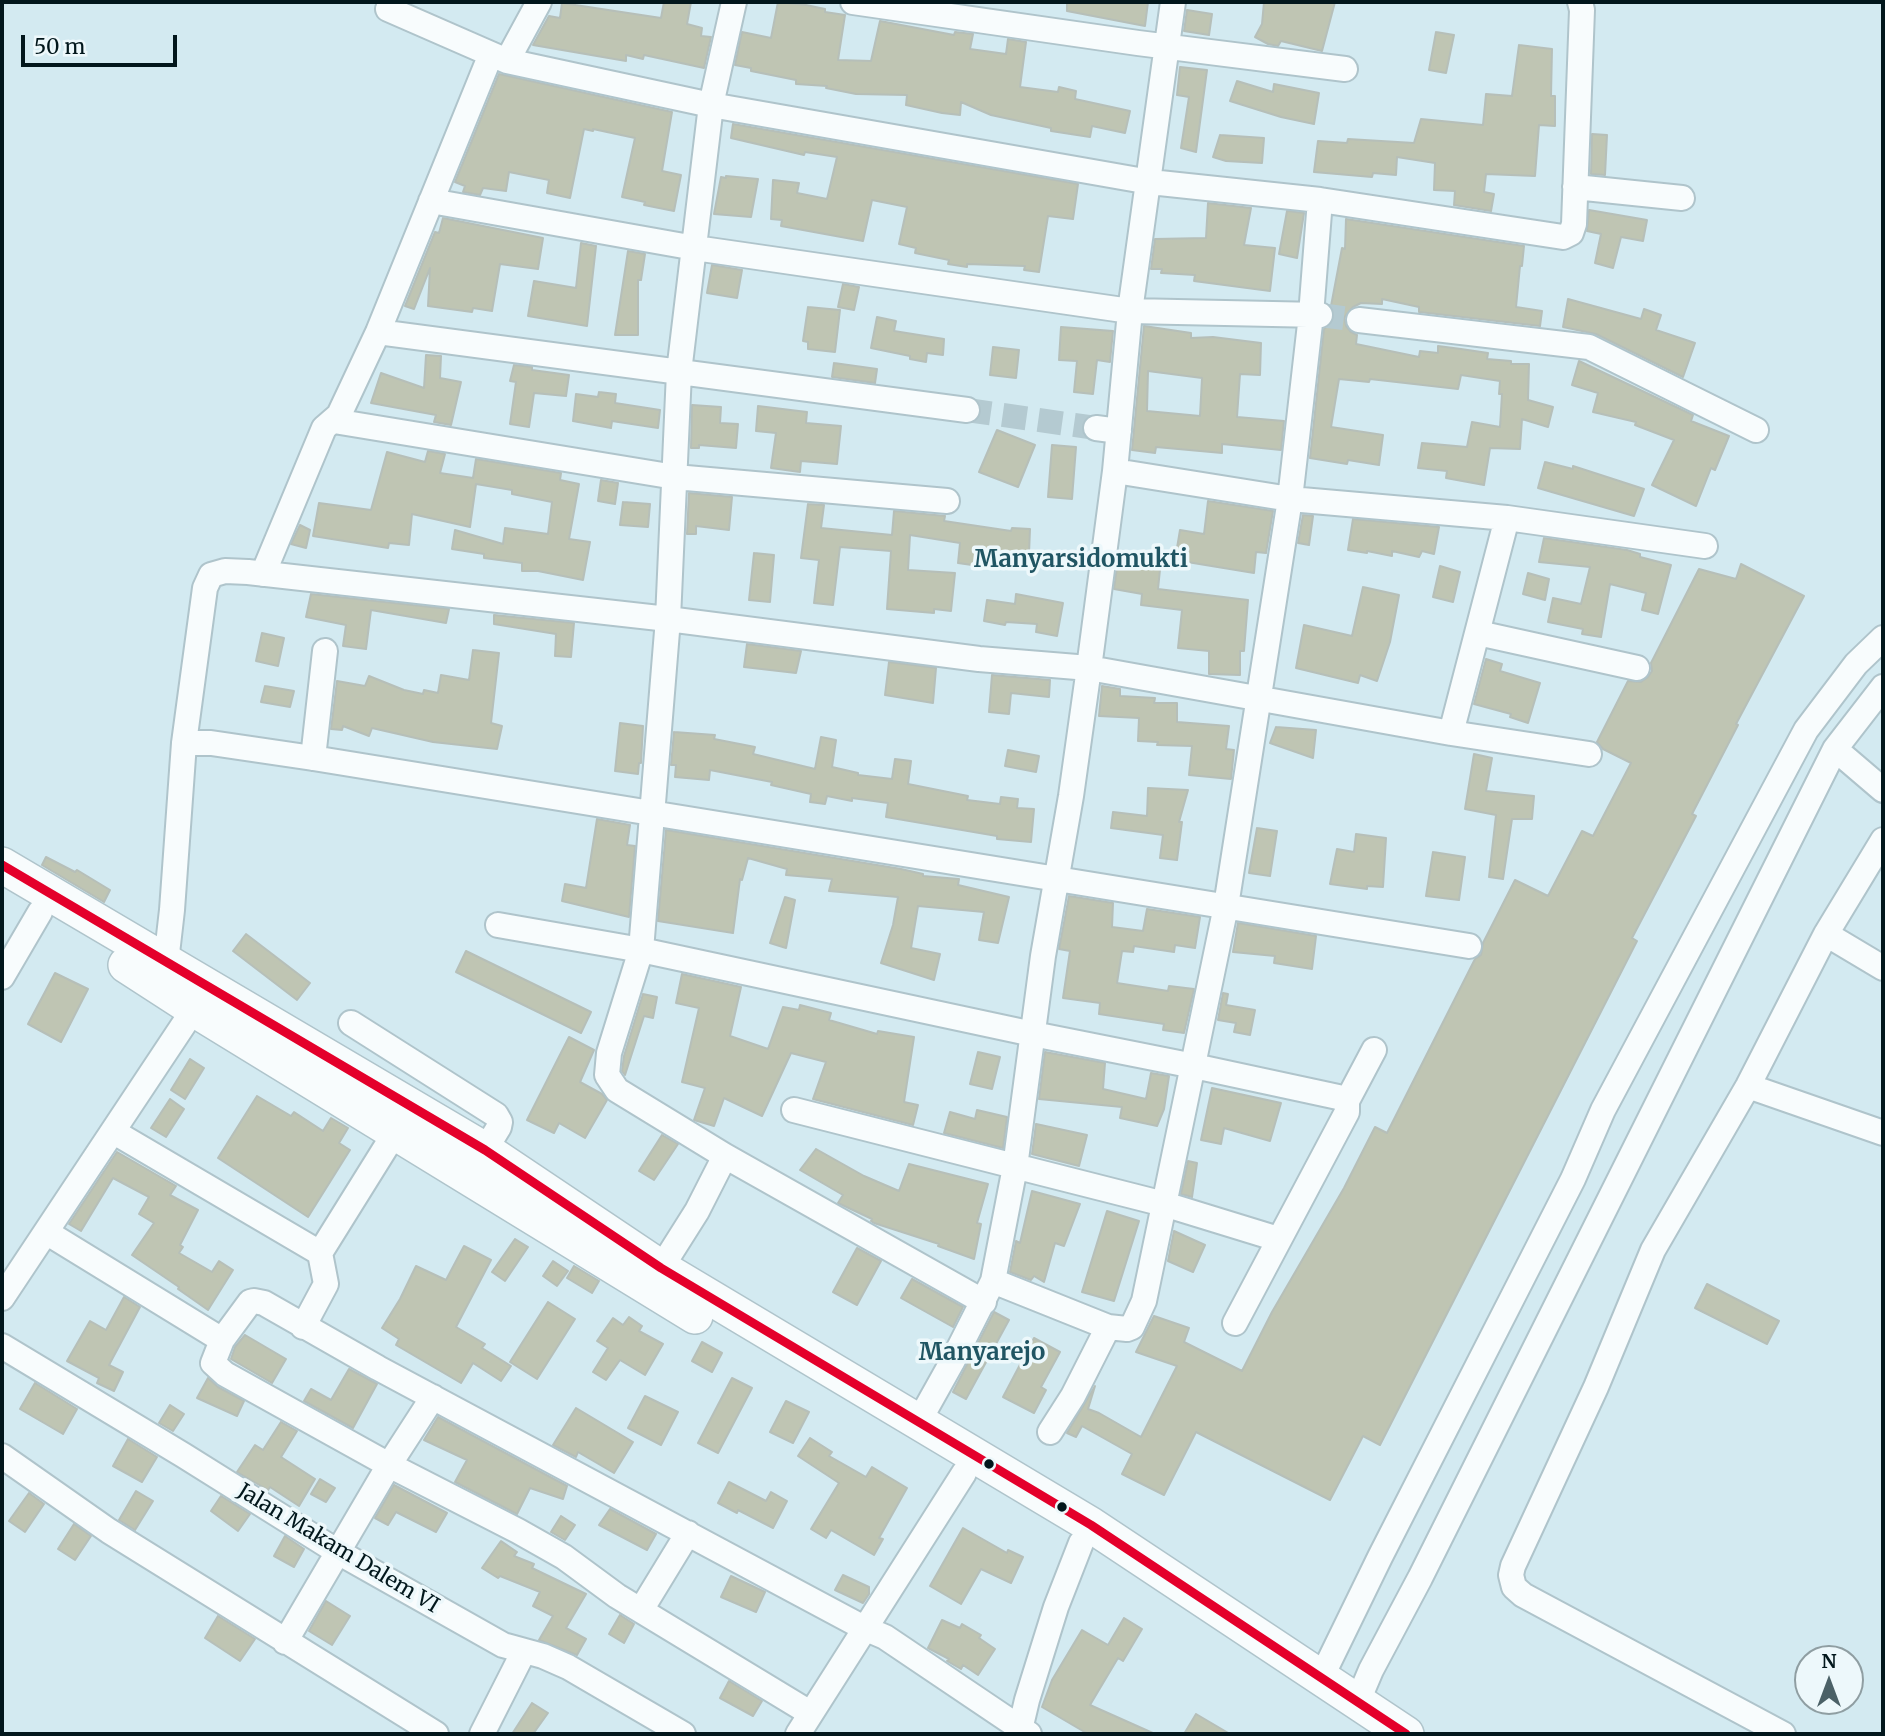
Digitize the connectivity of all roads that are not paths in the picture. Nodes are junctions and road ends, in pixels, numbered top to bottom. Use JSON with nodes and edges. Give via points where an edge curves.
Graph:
{"nodes":[{"id":1,"x":539,"y":2,"type":"edge"},
{"id":2,"x":734,"y":2,"type":"edge"},
{"id":3,"x":853,"y":2,"type":"edge"},
{"id":4,"x":1173,"y":2,"type":"edge"},
{"id":5,"x":1580,"y":2,"type":"edge"},
{"id":6,"x":388,"y":9,"type":"dead end"},
{"id":7,"x":1167,"y":47,"type":"junction"},
{"id":8,"x":499,"y":57,"type":"junction"},
{"id":9,"x":1345,"y":69,"type":"dead end"},
{"id":10,"x":712,"y":105,"type":"junction"},
{"id":11,"x":1150,"y":182,"type":"junction"},
{"id":12,"x":1575,"y":187,"type":"junction"},
{"id":13,"x":1682,"y":198,"type":"dead end"},
{"id":14,"x":1320,"y":200,"type":"junction"},
{"id":15,"x":431,"y":201,"type":"junction"},
{"id":16,"x":695,"y":248,"type":"junction"},
{"id":17,"x":1130,"y":311,"type":"junction"},
{"id":18,"x":1316,"y":315,"type":"junction"},
{"id":19,"x":1359,"y":320,"type":"tunnel mouth"},
{"id":20,"x":378,"y":332,"type":"junction"},
{"id":21,"x":679,"y":372,"type":"junction"},
{"id":22,"x":967,"y":410,"type":"tunnel mouth"},
{"id":23,"x":334,"y":421,"type":"junction"},
{"id":24,"x":1756,"y":430,"type":"dead end"},
{"id":25,"x":1115,"y":471,"type":"junction"},
{"id":26,"x":675,"y":477,"type":"junction"},
{"id":27,"x":1290,"y":499,"type":"junction"},
{"id":28,"x":947,"y":500,"type":"dead end"},
{"id":29,"x":1507,"y":518,"type":"junction"},
{"id":30,"x":1705,"y":546,"type":"dead end"},
{"id":31,"x":246,"y":572,"type":"junction"},
{"id":32,"x":668,"y":619,"type":"junction"},
{"id":33,"x":1478,"y":634,"type":"junction"},
{"id":34,"x":1883,"y":638,"type":"edge"},
{"id":35,"x":325,"y":651,"type":"dead end"},
{"id":36,"x":1089,"y":668,"type":"junction"},
{"id":37,"x":1637,"y":668,"type":"dead end"},
{"id":38,"x":1883,"y":687,"type":"edge"},
{"id":39,"x":1258,"y":698,"type":"junction"},
{"id":40,"x":1451,"y":733,"type":"junction"},
{"id":41,"x":199,"y":743,"type":"junction"},
{"id":42,"x":1589,"y":754,"type":"dead end"},
{"id":43,"x":313,"y":758,"type":"junction"},
{"id":44,"x":1847,"y":758,"type":"junction"},
{"id":45,"x":1883,"y":790,"type":"edge"},
{"id":46,"x":653,"y":814,"type":"junction"},
{"id":47,"x":1882,"y":845,"type":"edge"},
{"id":48,"x":2,"y":865,"type":"edge"},
{"id":49,"x":1055,"y":880,"type":"junction"},
{"id":50,"x":2,"y":888,"type":"edge"},
{"id":51,"x":1226,"y":906,"type":"junction"},
{"id":52,"x":40,"y":912,"type":"junction"},
{"id":53,"x":498,"y":925,"type":"dead end"},
{"id":54,"x":1826,"y":934,"type":"junction"},
{"id":55,"x":1469,"y":946,"type":"dead end"},
{"id":56,"x":641,"y":950,"type":"junction"},
{"id":57,"x":166,"y":962,"type":"junction"},
{"id":58,"x":1883,"y":968,"type":"edge"},
{"id":59,"x":2,"y":977,"type":"edge"},
{"id":60,"x":194,"y":1009,"type":"junction"},
{"id":61,"x":351,"y":1023,"type":"dead end"},
{"id":62,"x":1032,"y":1034,"type":"junction"},
{"id":63,"x":1374,"y":1050,"type":"dead end"},
{"id":64,"x":1194,"y":1066,"type":"junction"},
{"id":65,"x":1748,"y":1086,"type":"junction"},
{"id":66,"x":1347,"y":1101,"type":"junction"},
{"id":67,"x":794,"y":1110,"type":"dead end"},
{"id":68,"x":396,"y":1131,"type":"junction"},
{"id":69,"x":114,"y":1132,"type":"junction"},
{"id":70,"x":1883,"y":1133,"type":"edge"},
{"id":71,"x":485,"y":1150,"type":"junction"},
{"id":72,"x":725,"y":1156,"type":"junction"},
{"id":73,"x":1015,"y":1167,"type":"junction"},
{"id":74,"x":1573,"y":1179,"type":"junction"},
{"id":75,"x":1609,"y":1200,"type":"junction"},
{"id":76,"x":1164,"y":1204,"type":"junction"},
{"id":77,"x":46,"y":1232,"type":"junction"},
{"id":78,"x":1278,"y":1239,"type":"junction"},
{"id":79,"x":320,"y":1253,"type":"junction"},
{"id":80,"x":670,"y":1254,"type":"junction"},
{"id":81,"x":988,"y":1291,"type":"junction"},
{"id":82,"x":2,"y":1298,"type":"edge"},
{"id":83,"x":1235,"y":1323,"type":"dead end"},
{"id":84,"x":303,"y":1327,"type":"junction"},
{"id":85,"x":1108,"y":1327,"type":"junction"},
{"id":86,"x":222,"y":1340,"type":"junction"},
{"id":87,"x":2,"y":1346,"type":"edge"},
{"id":88,"x":433,"y":1397,"type":"junction"},
{"id":89,"x":919,"y":1421,"type":"junction"},
{"id":90,"x":1050,"y":1432,"type":"dead end"},
{"id":91,"x":2,"y":1456,"type":"edge"},
{"id":92,"x":389,"y":1465,"type":"junction"},
{"id":93,"x":964,"y":1473,"type":"junction"},
{"id":94,"x":688,"y":1533,"type":"junction"},
{"id":95,"x":1081,"y":1543,"type":"junction"},
{"id":96,"x":338,"y":1552,"type":"junction"},
{"id":97,"x":641,"y":1610,"type":"junction"},
{"id":98,"x":864,"y":1628,"type":"junction"},
{"id":99,"x":285,"y":1642,"type":"junction"},
{"id":100,"x":524,"y":1651,"type":"junction"},
{"id":101,"x":1328,"y":1664,"type":"junction"},
{"id":102,"x":810,"y":1713,"type":"junction"},
{"id":103,"x":1362,"y":1719,"type":"edge"},
{"id":104,"x":1023,"y":1732,"type":"edge"},
{"id":105,"x":436,"y":1734,"type":"edge"},
{"id":106,"x":482,"y":1734,"type":"edge"},
{"id":107,"x":683,"y":1734,"type":"edge"},
{"id":108,"x":798,"y":1734,"type":"edge"},
{"id":109,"x":1406,"y":1734,"type":"edge"},
{"id":110,"x":1783,"y":1734,"type":"edge"}],
"edges":[{"from":1,"to":8,"type":"street"},
{"from":2,"to":10,"type":"street"},
{"from":3,"to":7,"type":"street"},
{"from":4,"to":7,"type":"street"},
{"from":5,"to":12,"type":"street"},
{"from":6,"to":8,"type":"street"},
{"from":7,"to":9,"type":"street"},
{"from":7,"to":11,"type":"street"},
{"from":8,"to":10,"type":"street"},
{"from":8,"to":15,"type":"street"},
{"from":10,"to":11,"type":"street"},
{"from":10,"to":16,"type":"street"},
{"from":11,"to":14,"type":"street"},
{"from":11,"to":17,"type":"street"},
{"from":12,"to":13,"type":"street"},
{"from":12,"to":14,"type":"street","via":[[1574,224],[1571,233],[1563,237]]},
{"from":14,"to":18,"type":"street"},
{"from":15,"to":16,"type":"street"},
{"from":15,"to":20,"type":"street"},
{"from":16,"to":17,"type":"street"},
{"from":16,"to":21,"type":"street"},
{"from":17,"to":18,"type":"street"},
{"from":17,"to":25,"type":"street","via":[[1107,429]]},
{"from":18,"to":27,"type":"street"},
{"from":19,"to":24,"type":"street","via":[[1589,347]]},
{"from":20,"to":21,"type":"street"},
{"from":20,"to":23,"type":"street"},
{"from":21,"to":22,"type":"street"},
{"from":21,"to":26,"type":"street"},
{"from":23,"to":26,"type":"street"},
{"from":23,"to":31,"type":"street","via":[[324,428]]},
{"from":25,"to":27,"type":"street"},
{"from":25,"to":36,"type":"street"},
{"from":26,"to":28,"type":"street"},
{"from":26,"to":32,"type":"street"},
{"from":27,"to":29,"type":"street"},
{"from":27,"to":39,"type":"street"},
{"from":29,"to":30,"type":"street"},
{"from":29,"to":33,"type":"street"},
{"from":31,"to":32,"type":"street"},
{"from":31,"to":41,"type":"street","via":[[211,575],[205,587]]},
{"from":32,"to":36,"type":"street","via":[[912,651]]},
{"from":32,"to":46,"type":"street"},
{"from":33,"to":37,"type":"street"},
{"from":33,"to":40,"type":"street"},
{"from":34,"to":74,"type":"street","via":[[1856,664],[1806,730],[1603,1110]]},
{"from":35,"to":43,"type":"street"},
{"from":36,"to":39,"type":"street"},
{"from":36,"to":49,"type":"street"},
{"from":38,"to":44,"type":"street"},
{"from":39,"to":40,"type":"street"},
{"from":39,"to":51,"type":"street"},
{"from":40,"to":42,"type":"street"},
{"from":41,"to":43,"type":"street"},
{"from":41,"to":57,"type":"street"},
{"from":43,"to":46,"type":"street"},
{"from":44,"to":45,"type":"street"},
{"from":44,"to":75,"type":"street"},
{"from":46,"to":49,"type":"street"},
{"from":46,"to":56,"type":"street"},
{"from":47,"to":54,"type":"street"},
{"from":48,"to":57,"type":"highway"},
{"from":49,"to":51,"type":"street"},
{"from":49,"to":62,"type":"street"},
{"from":50,"to":52,"type":"highway"},
{"from":51,"to":55,"type":"street"},
{"from":51,"to":64,"type":"street"},
{"from":52,"to":59,"type":"street"},
{"from":52,"to":60,"type":"highway"},
{"from":53,"to":56,"type":"street"},
{"from":54,"to":58,"type":"street"},
{"from":54,"to":65,"type":"street"},
{"from":56,"to":62,"type":"street"},
{"from":56,"to":72,"type":"street","via":[[607,1062],[610,1082]]},
{"from":57,"to":71,"type":"highway"},
{"from":60,"to":68,"type":"highway"},
{"from":60,"to":69,"type":"street"},
{"from":61,"to":71,"type":"street","via":[[496,1115],[499,1127]]},
{"from":62,"to":64,"type":"street"},
{"from":62,"to":73,"type":"street"},
{"from":63,"to":66,"type":"street"},
{"from":64,"to":66,"type":"street"},
{"from":64,"to":76,"type":"street"},
{"from":65,"to":70,"type":"street"},
{"from":65,"to":110,"type":"street","via":[[1653,1250],[1511,1575],[1514,1587],[1523,1595]]},
{"from":66,"to":78,"type":"street","via":[[1347,1112]]},
{"from":67,"to":73,"type":"street"},
{"from":68,"to":79,"type":"street"},
{"from":68,"to":93,"type":"highway","via":[[649,1289]]},
{"from":69,"to":77,"type":"street"},
{"from":69,"to":79,"type":"street"},
{"from":71,"to":80,"type":"highway"},
{"from":72,"to":80,"type":"street"},
{"from":72,"to":81,"type":"street"},
{"from":73,"to":76,"type":"street"},
{"from":73,"to":81,"type":"street"},
{"from":74,"to":75,"type":"street"},
{"from":74,"to":101,"type":"street"},
{"from":75,"to":103,"type":"street","via":[[1371,1670]]},
{"from":76,"to":78,"type":"street"},
{"from":76,"to":85,"type":"street","via":[[1144,1301],[1134,1324],[1127,1329]]},
{"from":77,"to":82,"type":"street"},
{"from":77,"to":86,"type":"street"},
{"from":78,"to":83,"type":"street"},
{"from":79,"to":84,"type":"street","via":[[326,1284]]},
{"from":80,"to":89,"type":"highway"},
{"from":81,"to":85,"type":"street"},
{"from":81,"to":89,"type":"street"},
{"from":84,"to":86,"type":"street","via":[[254,1301]]},
{"from":84,"to":88,"type":"street"},
{"from":85,"to":90,"type":"street"},
{"from":86,"to":92,"type":"street","via":[[215,1366]]},
{"from":87,"to":96,"type":"street","name":"Jalan Makam Dalem VI"},
{"from":88,"to":92,"type":"street"},
{"from":88,"to":94,"type":"street"},
{"from":89,"to":101,"type":"highway"},
{"from":91,"to":99,"type":"street","via":[[109,1531]]},
{"from":92,"to":96,"type":"street"},
{"from":92,"to":97,"type":"street","via":[[541,1544]]},
{"from":93,"to":95,"type":"highway"},
{"from":93,"to":98,"type":"street"},
{"from":94,"to":97,"type":"street"},
{"from":94,"to":98,"type":"street"},
{"from":95,"to":103,"type":"highway"},
{"from":95,"to":104,"type":"street","via":[[1056,1606]]},
{"from":96,"to":99,"type":"street"},
{"from":96,"to":100,"type":"street","name":"Jalan Makam Dalem VI","via":[[503,1645]]},
{"from":97,"to":102,"type":"street"},
{"from":98,"to":102,"type":"street"},
{"from":98,"to":104,"type":"street","via":[[885,1637]]},
{"from":99,"to":105,"type":"street"},
{"from":100,"to":106,"type":"street"},
{"from":100,"to":107,"type":"street","name":"Jalan Makam Dalem VI","via":[[568,1667]]},
{"from":101,"to":103,"type":"highway"},
{"from":102,"to":108,"type":"street"},
{"from":103,"to":109,"type":"highway"}]}
